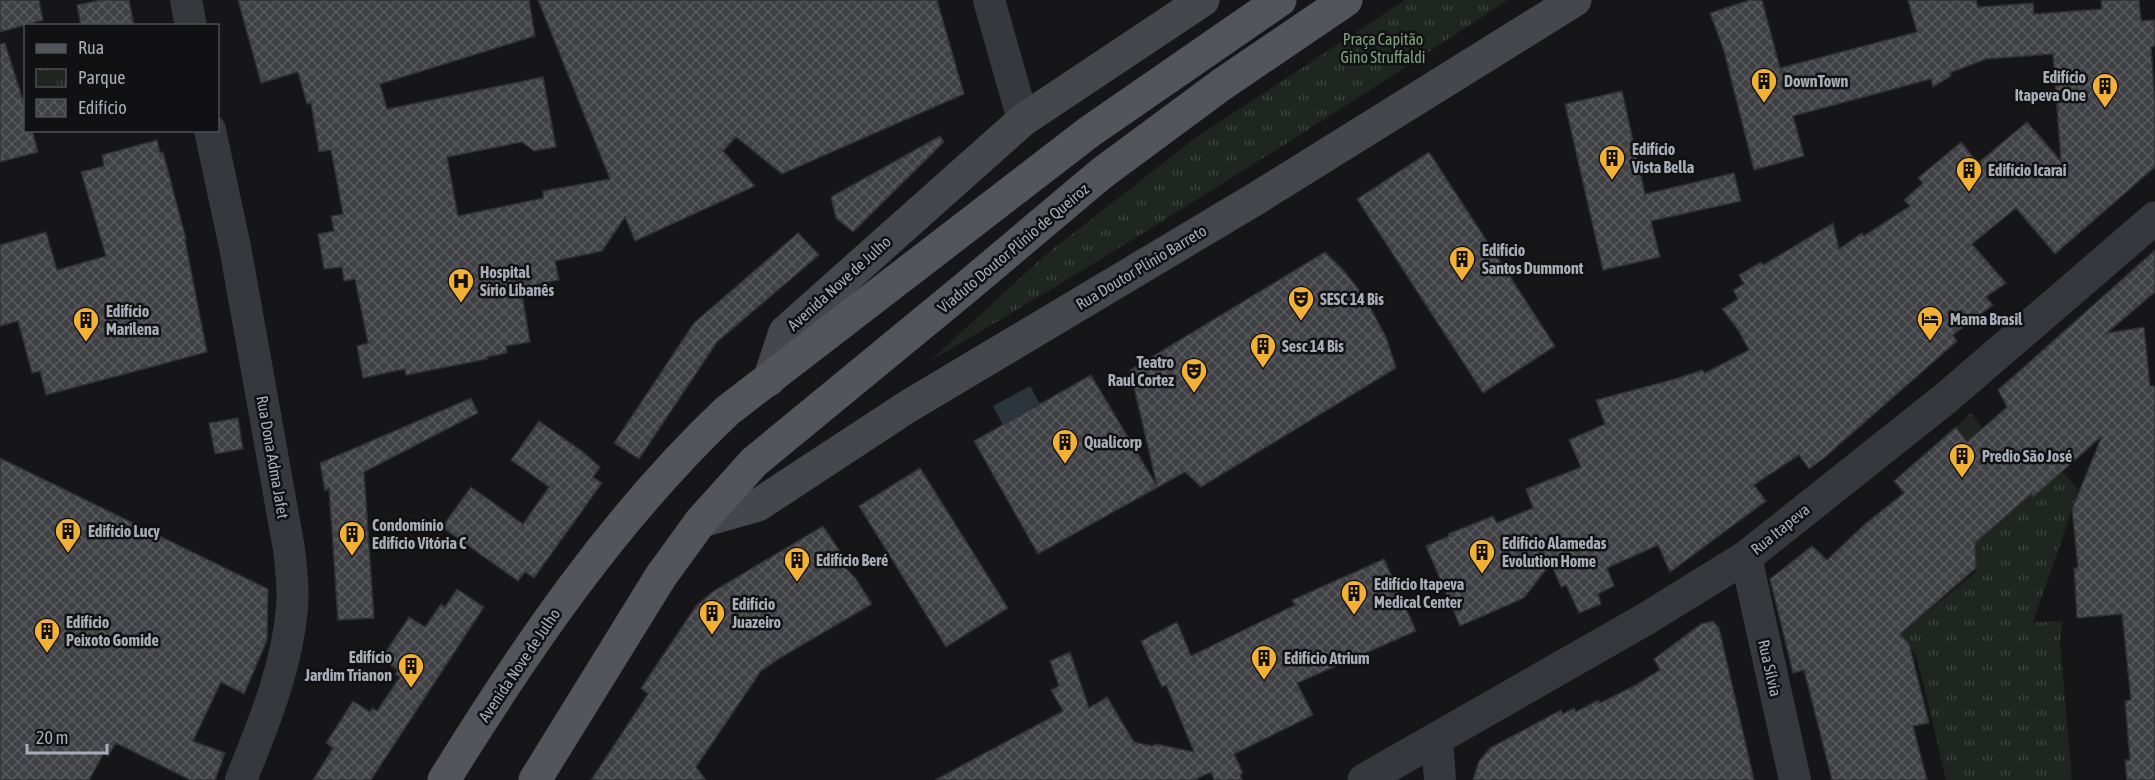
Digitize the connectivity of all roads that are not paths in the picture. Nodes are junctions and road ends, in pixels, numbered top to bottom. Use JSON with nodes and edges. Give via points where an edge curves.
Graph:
{"nodes":[{"id":1,"x":186,"y":0,"type":"edge"},
{"id":2,"x":989,"y":0,"type":"edge"},
{"id":3,"x":1203,"y":0,"type":"edge"},
{"id":4,"x":1280,"y":0,"type":"edge"},
{"id":5,"x":1346,"y":0,"type":"edge"},
{"id":6,"x":1575,"y":0,"type":"edge"},
{"id":7,"x":191,"y":24,"type":"edge"},
{"id":8,"x":1023,"y":120,"type":"junction"},
{"id":9,"x":210,"y":132,"type":"edge"},
{"id":10,"x":2155,"y":218,"type":"edge"},
{"id":11,"x":769,"y":380,"type":"junction"},
{"id":12,"x":701,"y":520,"type":"junction"},
{"id":13,"x":1746,"y":557,"type":"junction"},
{"id":14,"x":1437,"y":738,"type":"junction"},
{"id":15,"x":241,"y":780,"type":"edge"},
{"id":16,"x":444,"y":780,"type":"edge"},
{"id":17,"x":535,"y":780,"type":"edge"},
{"id":18,"x":1364,"y":780,"type":"edge"},
{"id":19,"x":1440,"y":780,"type":"edge"},
{"id":20,"x":1795,"y":780,"type":"edge"}],
"edges":[{"from":1,"to":7,"type":"street"},
{"from":2,"to":8,"type":"street"},
{"from":3,"to":8,"type":"main road","name":"Avenida Nove de Julho"},
{"from":4,"to":11,"type":"main road","via":[[1089,132]]},
{"from":5,"to":12,"type":"main road","name":"Viaduto Doutor Plínio de Queiroz","via":[[1102,173],[754,462]]},
{"from":6,"to":12,"type":"main road","name":"Rua Doutor Plínio Barreto","via":[[1257,198],[907,407],[758,505]]},
{"from":8,"to":11,"type":"main road","name":"Avenida Nove de Julho","via":[[784,332]]},
{"from":9,"to":15,"type":"street","name":"Rua Dona Adma Jafet","via":[[235,247],[293,583],[282,664]]},
{"from":10,"to":13,"type":"street","name":"Rua Itapeva","via":[[1946,398]]},
{"from":11,"to":16,"type":"main road","name":"Avenida Nove de Julho","via":[[727,411],[654,487],[542,628]]},
{"from":12,"to":17,"type":"main road","via":[[661,576]]},
{"from":13,"to":14,"type":"street","name":"Rua Itapeva"},
{"from":13,"to":20,"type":"street","name":"Rua Sílvia"},
{"from":14,"to":18,"type":"street","name":"Rua Itapeva"},
{"from":14,"to":19,"type":"street"}]}
